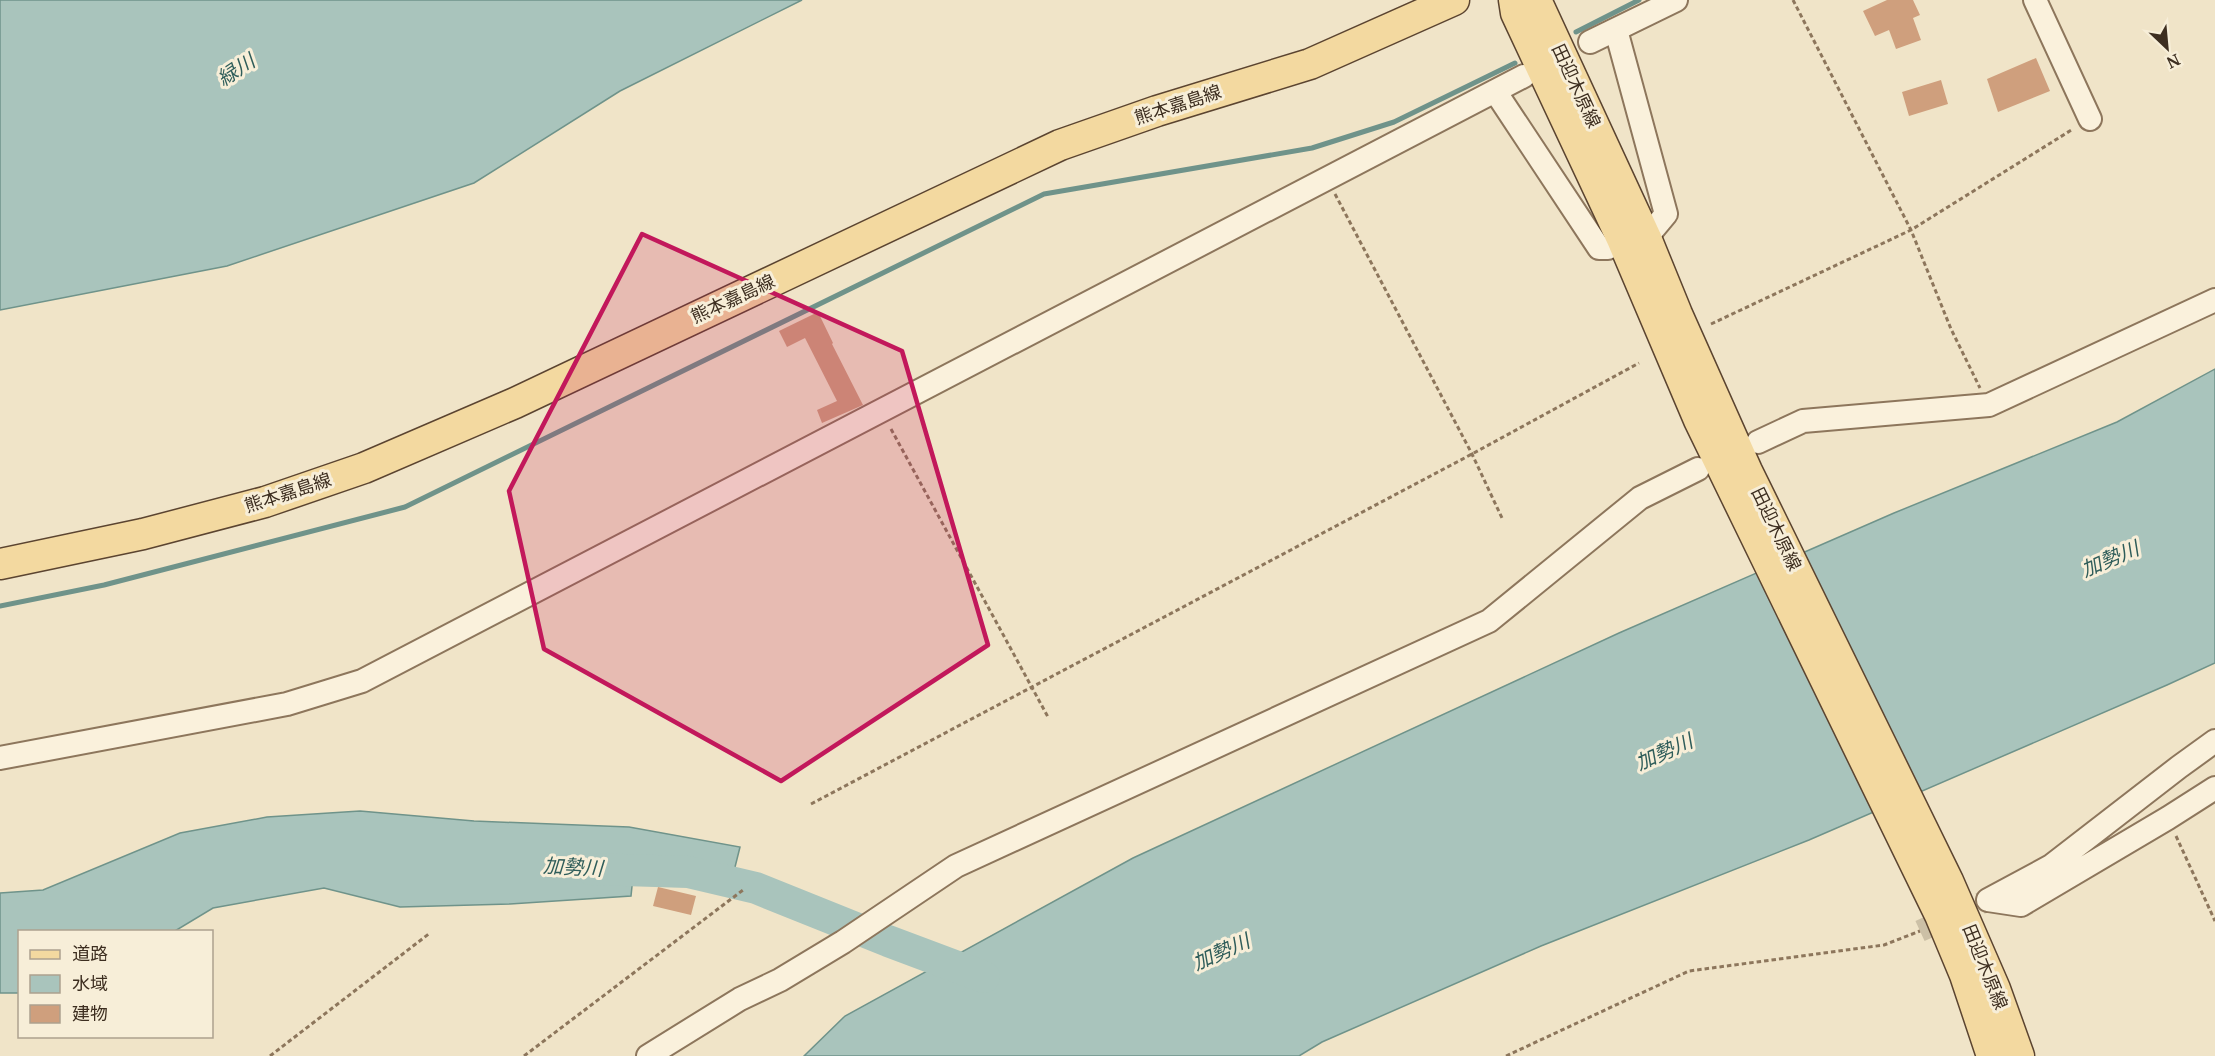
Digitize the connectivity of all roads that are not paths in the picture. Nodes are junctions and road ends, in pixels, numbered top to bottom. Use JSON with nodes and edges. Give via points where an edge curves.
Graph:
{"nodes":[{"id":1,"x":1454,"y":0,"type":"edge"},
{"id":2,"x":1514,"y":0,"type":"edge"},
{"id":3,"x":1536,"y":0,"type":"edge"},
{"id":4,"x":1676,"y":0,"type":"edge"},
{"id":5,"x":2035,"y":0,"type":"edge"},
{"id":6,"x":1616,"y":30,"type":"junction"},
{"id":7,"x":1590,"y":42,"type":"dead end"},
{"id":8,"x":1524,"y":76,"type":"dead end"},
{"id":9,"x":1495,"y":91,"type":"junction"},
{"id":10,"x":2090,"y":119,"type":"road end"},
{"id":11,"x":1634,"y":239,"type":"junction"},
{"id":12,"x":2215,"y":300,"type":"edge"},
{"id":13,"x":1758,"y":442,"type":"dead end"},
{"id":14,"x":1698,"y":469,"type":"dead end"},
{"id":15,"x":0,"y":564,"type":"edge"},
{"id":16,"x":2215,"y":741,"type":"edge"},
{"id":17,"x":0,"y":758,"type":"edge"},
{"id":18,"x":2215,"y":788,"type":"edge"},
{"id":19,"x":1905,"y":818,"type":"junction"},
{"id":20,"x":648,"y":1056,"type":"edge"},
{"id":21,"x":1992,"y":1056,"type":"edge"},
{"id":22,"x":2019,"y":1056,"type":"edge"}],
"edges":[{"from":1,"to":15,"type":"main road","name":"熊本嘉島線","via":[[1310,64],[1059,144],[526,398],[364,468],[265,502]]},
{"from":2,"to":11,"type":"main road","name":"田迎木原線","via":[[1516,13]]},
{"from":3,"to":11,"type":"main road","name":"田迎木原線"},
{"from":4,"to":6,"type":"street"},
{"from":5,"to":10,"type":"street"},
{"from":6,"to":7,"type":"street"},
{"from":6,"to":11,"type":"street","via":[[1666,214]]},
{"from":8,"to":9,"type":"street"},
{"from":9,"to":11,"type":"street","via":[[1599,248]]},
{"from":9,"to":17,"type":"street","via":[[362,681],[287,704]]},
{"from":11,"to":19,"type":"main road","name":"田迎木原線","via":[[1699,420],[1748,497]]},
{"from":12,"to":13,"type":"street","via":[[1989,405],[1803,421]]},
{"from":14,"to":20,"type":"street","via":[[1640,498],[1489,621],[956,866],[843,942]]},
{"from":16,"to":18,"type":"street","via":[[2050,866],[1988,900],[2021,905]]},
{"from":19,"to":21,"type":"main road","name":"田迎木原線"},
{"from":19,"to":22,"type":"main road","name":"田迎木原線","via":[[1970,930]]}]}
